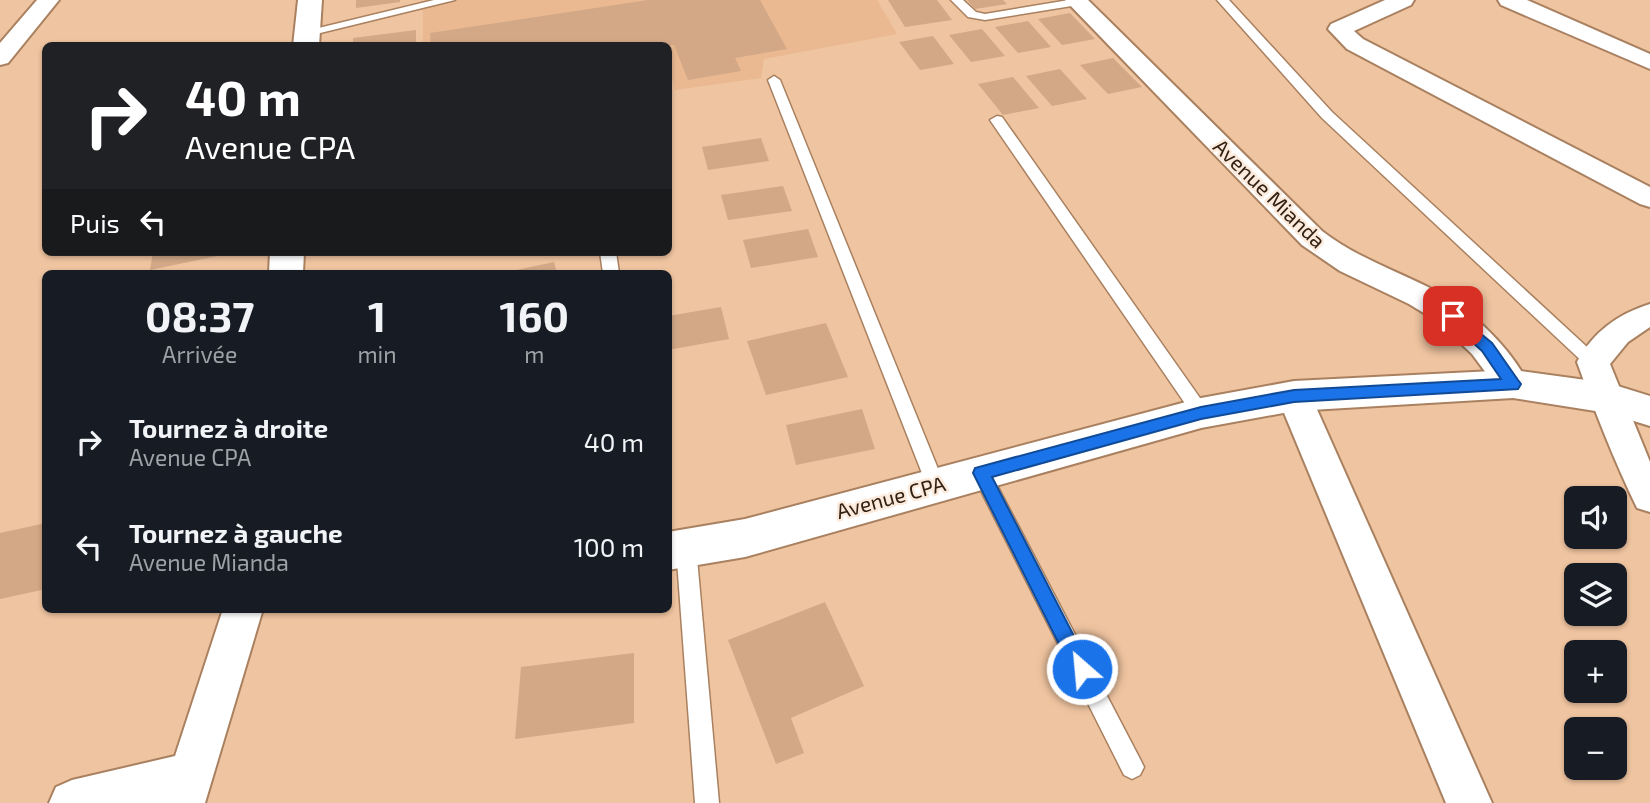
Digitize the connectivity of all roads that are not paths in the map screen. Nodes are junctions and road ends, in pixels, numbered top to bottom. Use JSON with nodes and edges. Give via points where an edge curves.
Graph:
{"nodes":[{"id":1,"x":48,"y":0,"type":"edge"},
{"id":2,"x":310,"y":0,"type":"edge"},
{"id":3,"x":449,"y":0,"type":"edge"},
{"id":4,"x":957,"y":0,"type":"edge"},
{"id":5,"x":1223,"y":0,"type":"edge"},
{"id":6,"x":1403,"y":0,"type":"edge"},
{"id":7,"x":1509,"y":0,"type":"edge"},
{"id":8,"x":1077,"y":1,"type":"edge"},
{"id":9,"x":307,"y":39,"type":"edge"},
{"id":10,"x":2,"y":53,"type":"edge"},
{"id":11,"x":1650,"y":62,"type":"edge"},
{"id":12,"x":774,"y":80,"type":"dead end"},
{"id":13,"x":997,"y":120,"type":"dead end"},
{"id":14,"x":1650,"y":198,"type":"edge"},
{"id":15,"x":1650,"y":315,"type":"edge"},
{"id":16,"x":1593,"y":362,"type":"junction"},
{"id":17,"x":1513,"y":384,"type":"junction"},
{"id":18,"x":1294,"y":396,"type":"junction"},
{"id":19,"x":1608,"y":398,"type":"junction"},
{"id":20,"x":1650,"y":411,"type":"edge"},
{"id":21,"x":1201,"y":413,"type":"junction"},
{"id":22,"x":981,"y":473,"type":"junction"},
{"id":23,"x":936,"y":486,"type":"junction"},
{"id":24,"x":1650,"y":497,"type":"edge"},
{"id":25,"x":678,"y":549,"type":"edge"},
{"id":26,"x":242,"y":613,"type":"edge"},
{"id":27,"x":1132,"y":767,"type":"dead end"},
{"id":28,"x":186,"y":789,"type":"edge"},
{"id":29,"x":72,"y":803,"type":"edge"},
{"id":30,"x":707,"y":803,"type":"edge"},
{"id":31,"x":1469,"y":803,"type":"edge"}],
"edges":[{"from":1,"to":10,"type":"street"},
{"from":2,"to":9,"type":"street"},
{"from":3,"to":9,"type":"lane"},
{"from":4,"to":8,"type":"lane","via":[[972,15],[985,17]]},
{"from":5,"to":16,"type":"lane","via":[[1327,114]]},
{"from":6,"to":14,"type":"street","via":[[1339,29],[1355,44],[1432,86]]},
{"from":7,"to":11,"type":"street"},
{"from":8,"to":17,"type":"street","name":"Avenue Mianda","via":[[1321,246],[1349,265],[1453,316],[1487,347]]},
{"from":12,"to":23,"type":"lane"},
{"from":13,"to":21,"type":"lane"},
{"from":15,"to":16,"type":"street","via":[[1620,329]]},
{"from":16,"to":19,"type":"street"},
{"from":17,"to":18,"type":"street","name":"Avenue CPA"},
{"from":17,"to":19,"type":"street","name":"Avenue CPA"},
{"from":18,"to":21,"type":"street","name":"Avenue CPA"},
{"from":18,"to":31,"type":"street"},
{"from":19,"to":20,"type":"street","name":"Avenue CPA"},
{"from":19,"to":24,"type":"street","via":[[1623,443]]},
{"from":21,"to":22,"type":"street","name":"Avenue CPA"},
{"from":22,"to":23,"type":"street","name":"Avenue CPA"},
{"from":22,"to":27,"type":"lane"},
{"from":23,"to":25,"type":"street","name":"Avenue CPA","via":[[745,538]]},
{"from":25,"to":30,"type":"lane"},
{"from":26,"to":28,"type":"street"},
{"from":28,"to":29,"type":"street"}]}
